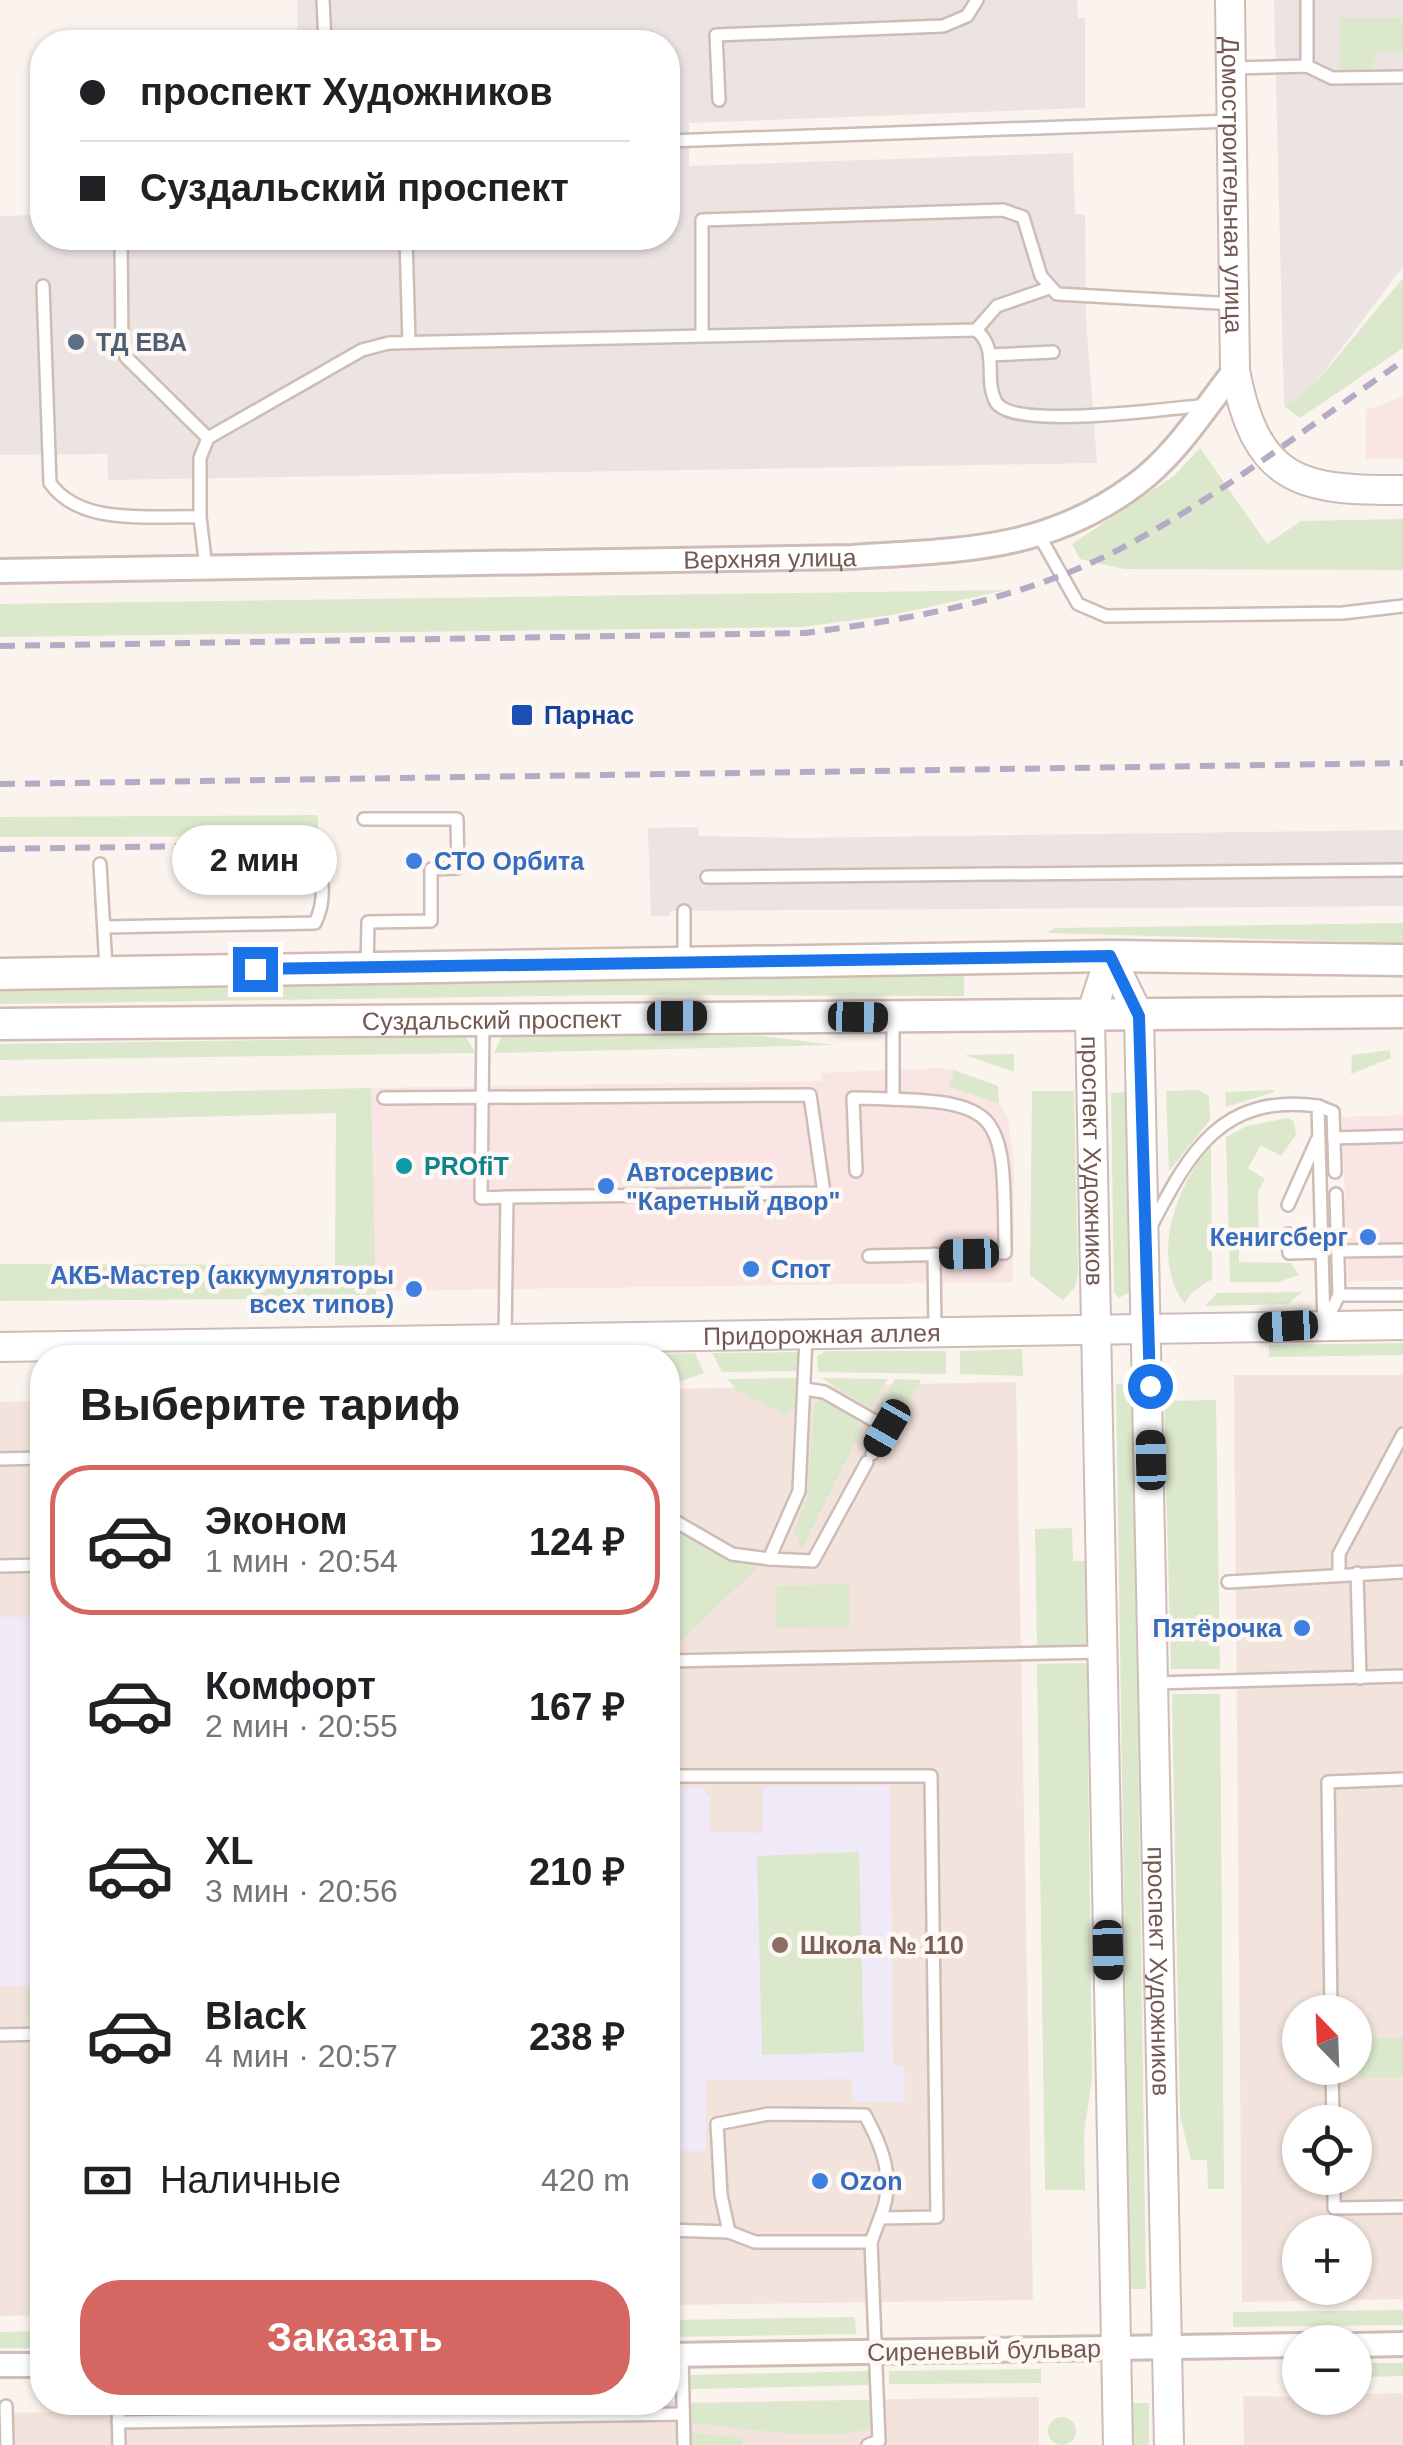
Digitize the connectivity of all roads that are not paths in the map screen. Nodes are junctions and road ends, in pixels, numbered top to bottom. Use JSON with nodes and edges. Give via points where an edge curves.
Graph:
{"nodes":[{"id":1,"x":323,"y":0,"type":"edge"},
{"id":2,"x":977,"y":0,"type":"edge"},
{"id":3,"x":1230,"y":0,"type":"edge"},
{"id":4,"x":1307,"y":0,"type":"edge"},
{"id":5,"x":324,"y":30,"type":"edge"},
{"id":6,"x":1307,"y":66,"type":"junction"},
{"id":7,"x":1232,"y":68,"type":"junction"},
{"id":8,"x":1403,"y":77,"type":"edge"},
{"id":9,"x":719,"y":100,"type":"dead end"},
{"id":10,"x":1232,"y":121,"type":"junction"},
{"id":11,"x":680,"y":141,"type":"edge"},
{"id":12,"x":121,"y":250,"type":"edge"},
{"id":13,"x":406,"y":250,"type":"edge"},
{"id":14,"x":43,"y":286,"type":"dead end"},
{"id":15,"x":1048,"y":288,"type":"junction"},
{"id":16,"x":1235,"y":304,"type":"junction"},
{"id":17,"x":976,"y":330,"type":"junction"},
{"id":18,"x":702,"y":335,"type":"junction"},
{"id":19,"x":409,"y":342,"type":"junction"},
{"id":20,"x":1052,"y":352,"type":"dead end"},
{"id":21,"x":990,"y":355,"type":"junction"},
{"id":22,"x":1236,"y":370,"type":"junction"},
{"id":23,"x":1208,"y":405,"type":"junction"},
{"id":24,"x":208,"y":438,"type":"junction"},
{"id":25,"x":1403,"y":490,"type":"edge"},
{"id":26,"x":200,"y":517,"type":"junction"},
{"id":27,"x":1040,"y":537,"type":"junction"},
{"id":28,"x":206,"y":568,"type":"junction"},
{"id":29,"x":0,"y":571,"type":"edge"},
{"id":30,"x":1403,"y":606,"type":"edge"},
{"id":31,"x":364,"y":820,"type":"dead end"},
{"id":32,"x":287,"y":857,"type":"dead end"},
{"id":33,"x":100,"y":864,"type":"dead end"},
{"id":34,"x":1403,"y":870,"type":"edge"},
{"id":35,"x":707,"y":876,"type":"dead end"},
{"id":36,"x":684,"y":911,"type":"dead end"},
{"id":37,"x":104,"y":927,"type":"junction"},
{"id":38,"x":1110,"y":956,"type":"junction"},
{"id":39,"x":1403,"y":960,"type":"edge"},
{"id":40,"x":684,"y":962,"type":"junction"},
{"id":41,"x":367,"y":967,"type":"junction"},
{"id":42,"x":106,"y":972,"type":"junction"},
{"id":43,"x":0,"y":974,"type":"edge"},
{"id":44,"x":1403,"y":1012,"type":"edge"},
{"id":45,"x":1139,"y":1016,"type":"junction"},
{"id":46,"x":483,"y":1017,"type":"junction"},
{"id":47,"x":893,"y":1018,"type":"junction"},
{"id":48,"x":1090,"y":1018,"type":"junction"},
{"id":49,"x":0,"y":1024,"type":"edge"},
{"id":50,"x":482,"y":1097,"type":"junction"},
{"id":51,"x":384,"y":1098,"type":"dead end"},
{"id":52,"x":893,"y":1099,"type":"junction"},
{"id":53,"x":1318,"y":1106,"type":"junction"},
{"id":54,"x":1319,"y":1136,"type":"junction"},
{"id":55,"x":1403,"y":1136,"type":"edge"},
{"id":56,"x":1334,"y":1138,"type":"junction"},
{"id":57,"x":856,"y":1171,"type":"dead end"},
{"id":58,"x":1335,"y":1172,"type":"dead end"},
{"id":59,"x":1336,"y":1194,"type":"dead end"},
{"id":60,"x":507,"y":1198,"type":"junction"},
{"id":61,"x":1288,"y":1205,"type":"dead end"},
{"id":62,"x":1288,"y":1234,"type":"dead end"},
{"id":63,"x":1145,"y":1237,"type":"junction"},
{"id":64,"x":1403,"y":1250,"type":"edge"},
{"id":65,"x":1338,"y":1251,"type":"junction"},
{"id":66,"x":1322,"y":1252,"type":"junction"},
{"id":67,"x":934,"y":1254,"type":"junction"},
{"id":68,"x":869,"y":1256,"type":"dead end"},
{"id":69,"x":1339,"y":1295,"type":"junction"},
{"id":70,"x":1403,"y":1295,"type":"edge"},
{"id":71,"x":1384,"y":1296,"type":"junction"},
{"id":72,"x":1324,"y":1324,"type":"junction"},
{"id":73,"x":1394,"y":1325,"type":"edge"},
{"id":74,"x":1149,"y":1329,"type":"junction"},
{"id":75,"x":1097,"y":1330,"type":"junction"},
{"id":76,"x":935,"y":1332,"type":"junction"},
{"id":77,"x":806,"y":1334,"type":"junction"},
{"id":78,"x":505,"y":1339,"type":"junction"},
{"id":79,"x":318,"y":1345,"type":"edge"},
{"id":80,"x":530,"y":1345,"type":"edge"},
{"id":81,"x":599,"y":1345,"type":"edge"},
{"id":82,"x":0,"y":1347,"type":"edge"},
{"id":83,"x":30,"y":1348,"type":"edge"},
{"id":84,"x":805,"y":1389,"type":"junction"},
{"id":85,"x":1403,"y":1434,"type":"edge"},
{"id":86,"x":30,"y":1458,"type":"edge"},
{"id":87,"x":0,"y":1459,"type":"edge"},
{"id":88,"x":680,"y":1524,"type":"edge"},
{"id":89,"x":769,"y":1559,"type":"junction"},
{"id":90,"x":30,"y":1565,"type":"edge"},
{"id":91,"x":0,"y":1566,"type":"edge"},
{"id":92,"x":1403,"y":1572,"type":"edge"},
{"id":93,"x":1357,"y":1573,"type":"junction"},
{"id":94,"x":1340,"y":1574,"type":"junction"},
{"id":95,"x":1228,"y":1582,"type":"dead end"},
{"id":96,"x":1103,"y":1652,"type":"junction"},
{"id":97,"x":680,"y":1660,"type":"edge"},
{"id":98,"x":1403,"y":1676,"type":"edge"},
{"id":99,"x":1360,"y":1678,"type":"junction"},
{"id":100,"x":1155,"y":1683,"type":"junction"},
{"id":101,"x":680,"y":1776,"type":"edge"},
{"id":102,"x":1403,"y":1779,"type":"edge"},
{"id":103,"x":1332,"y":1995,"type":"edge"},
{"id":104,"x":30,"y":2034,"type":"edge"},
{"id":105,"x":0,"y":2035,"type":"edge"},
{"id":106,"x":1334,"y":2195,"type":"edge"},
{"id":107,"x":1403,"y":2207,"type":"edge"},
{"id":108,"x":880,"y":2218,"type":"junction"},
{"id":109,"x":680,"y":2230,"type":"edge"},
{"id":110,"x":729,"y":2232,"type":"junction"},
{"id":111,"x":871,"y":2242,"type":"junction"},
{"id":112,"x":1372,"y":2344,"type":"edge"},
{"id":113,"x":1403,"y":2344,"type":"edge"},
{"id":114,"x":1282,"y":2346,"type":"edge"},
{"id":115,"x":1116,"y":2348,"type":"junction"},
{"id":116,"x":1167,"y":2348,"type":"junction"},
{"id":117,"x":876,"y":2352,"type":"junction"},
{"id":118,"x":680,"y":2355,"type":"edge"},
{"id":119,"x":0,"y":2365,"type":"edge"},
{"id":120,"x":30,"y":2365,"type":"edge"},
{"id":121,"x":680,"y":2392,"type":"edge"},
{"id":122,"x":6,"y":2406,"type":"dead end"},
{"id":123,"x":680,"y":2414,"type":"edge"},
{"id":124,"x":683,"y":2414,"type":"junction"},
{"id":125,"x":118,"y":2415,"type":"edge"},
{"id":126,"x":612,"y":2415,"type":"edge"},
{"id":127,"x":118,"y":2422,"type":"junction"},
{"id":128,"x":878,"y":2444,"type":"edge"},
{"id":129,"x":7,"y":2445,"type":"edge"},
{"id":130,"x":119,"y":2445,"type":"edge"},
{"id":131,"x":684,"y":2445,"type":"edge"},
{"id":132,"x":1118,"y":2445,"type":"edge"},
{"id":133,"x":1169,"y":2445,"type":"edge"}],
"edges":[{"from":1,"to":5,"type":"lane"},
{"from":2,"to":9,"type":"lane","via":[[967,16],[943,26],[716,34]]},
{"from":3,"to":7,"type":"street","name":"Домостроительная улица"},
{"from":4,"to":6,"type":"lane"},
{"from":6,"to":7,"type":"lane"},
{"from":6,"to":8,"type":"lane","via":[[1332,78]]},
{"from":7,"to":10,"type":"street","name":"Домостроительная улица"},
{"from":10,"to":11,"type":"lane"},
{"from":10,"to":16,"type":"street","name":"Домостроительная улица"},
{"from":12,"to":24,"type":"lane","via":[[126,357]]},
{"from":13,"to":19,"type":"lane"},
{"from":14,"to":26,"type":"lane","via":[[50,483],[69,503],[101,513]]},
{"from":15,"to":16,"type":"lane","via":[[1067,296]]},
{"from":15,"to":17,"type":"lane","via":[[996,306]]},
{"from":15,"to":18,"type":"lane","via":[[1022,217],[1003,210],[702,220]]},
{"from":16,"to":22,"type":"street","name":"Домостроительная улица"},
{"from":17,"to":18,"type":"lane"},
{"from":17,"to":21,"type":"lane"},
{"from":18,"to":19,"type":"lane"},
{"from":19,"to":24,"type":"lane","via":[[362,350]]},
{"from":20,"to":21,"type":"lane"},
{"from":21,"to":23,"type":"lane","via":[[997,404],[1018,416]]},
{"from":22,"to":23,"type":"street","name":"Верхняя улица"},
{"from":22,"to":25,"type":"street","via":[[1252,428],[1283,472],[1334,490]]},
{"from":23,"to":27,"type":"street","name":"Верхняя улица","via":[[1137,484]]},
{"from":24,"to":26,"type":"lane","via":[[200,458]]},
{"from":26,"to":28,"type":"lane"},
{"from":27,"to":28,"type":"street","name":"Верхняя улица","via":[[852,557]]},
{"from":27,"to":30,"type":"lane","via":[[1078,604],[1106,616],[1343,614]]},
{"from":28,"to":29,"type":"street","name":"Верхняя улица"},
{"from":31,"to":41,"type":"lane","via":[[458,819],[458,868],[432,870],[430,921],[368,922]]},
{"from":32,"to":37,"type":"lane","via":[[313,857],[321,870],[321,910],[314,923]]},
{"from":33,"to":37,"type":"lane"},
{"from":34,"to":35,"type":"lane"},
{"from":36,"to":40,"type":"lane"},
{"from":37,"to":42,"type":"lane"},
{"from":38,"to":39,"type":"main road","name":"Суздальский проспект"},
{"from":38,"to":40,"type":"main road","name":"Суздальский проспект"},
{"from":38,"to":45,"type":"street","name":"проспект Художников"},
{"from":38,"to":48,"type":"street","name":"проспект Художников"},
{"from":40,"to":41,"type":"main road","name":"Суздальский проспект"},
{"from":41,"to":42,"type":"main road","name":"Суздальский проспект"},
{"from":42,"to":43,"type":"main road","name":"Суздальский проспект"},
{"from":44,"to":45,"type":"main road","name":"Суздальский проспект"},
{"from":45,"to":48,"type":"main road","name":"Суздальский проспект"},
{"from":45,"to":63,"type":"street","name":"проспект Художников"},
{"from":46,"to":47,"type":"main road","name":"Суздальский проспект"},
{"from":46,"to":49,"type":"main road","name":"Суздальский проспект"},
{"from":46,"to":50,"type":"lane"},
{"from":47,"to":48,"type":"main road","name":"Суздальский проспект"},
{"from":47,"to":52,"type":"lane"},
{"from":48,"to":75,"type":"street","name":"проспект Художников"},
{"from":50,"to":51,"type":"lane"},
{"from":50,"to":60,"type":"lane","via":[[481,1198]]},
{"from":50,"to":60,"type":"lane","via":[[810,1095],[824,1193]]},
{"from":52,"to":57,"type":"lane","via":[[854,1098]]},
{"from":52,"to":67,"type":"lane","via":[[946,1099],[971,1109],[1000,1137],[1005,1253]]},
{"from":53,"to":54,"type":"lane"},
{"from":53,"to":56,"type":"lane","via":[[1333,1112]]},
{"from":53,"to":63,"type":"lane","via":[[1256,1110],[1200,1141]]},
{"from":54,"to":61,"type":"lane"},
{"from":54,"to":66,"type":"lane"},
{"from":55,"to":56,"type":"lane"},
{"from":56,"to":58,"type":"lane"},
{"from":59,"to":65,"type":"lane"},
{"from":60,"to":78,"type":"lane"},
{"from":62,"to":66,"type":"lane","via":[[1289,1253]]},
{"from":63,"to":74,"type":"street","name":"проспект Художников"},
{"from":64,"to":65,"type":"lane"},
{"from":65,"to":69,"type":"lane"},
{"from":66,"to":72,"type":"lane"},
{"from":67,"to":68,"type":"lane"},
{"from":67,"to":76,"type":"lane"},
{"from":69,"to":71,"type":"lane"},
{"from":69,"to":72,"type":"lane"},
{"from":70,"to":71,"type":"lane"},
{"from":71,"to":73,"type":"lane"},
{"from":72,"to":73,"type":"street","name":"Придорожная аллея"},
{"from":72,"to":74,"type":"street","name":"Придорожная аллея"},
{"from":74,"to":75,"type":"street","name":"Придорожная аллея"},
{"from":74,"to":100,"type":"street","name":"проспект Художников"},
{"from":75,"to":76,"type":"street","name":"Придорожная аллея"},
{"from":75,"to":96,"type":"street","name":"проспект Художников"},
{"from":76,"to":77,"type":"street","name":"Придорожная аллея"},
{"from":77,"to":81,"type":"street","name":"Придорожная аллея"},
{"from":77,"to":84,"type":"lane"},
{"from":78,"to":79,"type":"street","name":"Придорожная аллея"},
{"from":78,"to":80,"type":"street","name":"Придорожная аллея"},
{"from":82,"to":83,"type":"street","name":"Придорожная аллея"},
{"from":84,"to":89,"type":"lane","via":[[799,1491]]},
{"from":84,"to":89,"type":"lane","via":[[824,1392],[887,1428],[814,1561]]},
{"from":85,"to":94,"type":"lane","via":[[1338,1554]]},
{"from":86,"to":87,"type":"lane"},
{"from":88,"to":89,"type":"lane","via":[[732,1554]]},
{"from":90,"to":91,"type":"lane"},
{"from":92,"to":93,"type":"lane"},
{"from":93,"to":94,"type":"lane"},
{"from":93,"to":99,"type":"lane"},
{"from":94,"to":95,"type":"lane"},
{"from":96,"to":97,"type":"lane"},
{"from":96,"to":115,"type":"street","name":"проспект Художников"},
{"from":98,"to":99,"type":"lane"},
{"from":99,"to":100,"type":"lane"},
{"from":100,"to":116,"type":"street","name":"проспект Художников"},
{"from":101,"to":108,"type":"lane","via":[[931,1776],[938,2217]]},
{"from":102,"to":103,"type":"lane","via":[[1328,1782]]},
{"from":104,"to":105,"type":"lane"},
{"from":106,"to":107,"type":"lane","via":[[1334,2208]]},
{"from":108,"to":110,"type":"lane","via":[[889,2198],[883,2150],[865,2115],[768,2114],[717,2124]]},
{"from":108,"to":111,"type":"lane"},
{"from":109,"to":110,"type":"lane"},
{"from":110,"to":111,"type":"lane","via":[[755,2242]]},
{"from":111,"to":117,"type":"lane"},
{"from":112,"to":113,"type":"street"},
{"from":114,"to":116,"type":"street","name":"Сиреневый бульвар"},
{"from":115,"to":116,"type":"street","name":"Сиреневый бульвар"},
{"from":115,"to":117,"type":"street","name":"Сиреневый бульвар"},
{"from":115,"to":132,"type":"street","name":"проспект Художников"},
{"from":116,"to":133,"type":"street","name":"проспект Художников"},
{"from":117,"to":118,"type":"street","name":"Сиреневый бульвар"},
{"from":117,"to":128,"type":"lane"},
{"from":119,"to":120,"type":"street"},
{"from":121,"to":124,"type":"lane"},
{"from":122,"to":129,"type":"lane"},
{"from":123,"to":124,"type":"lane"},
{"from":124,"to":131,"type":"lane"},
{"from":125,"to":127,"type":"lane"},
{"from":126,"to":127,"type":"lane"},
{"from":127,"to":130,"type":"lane"}]}
